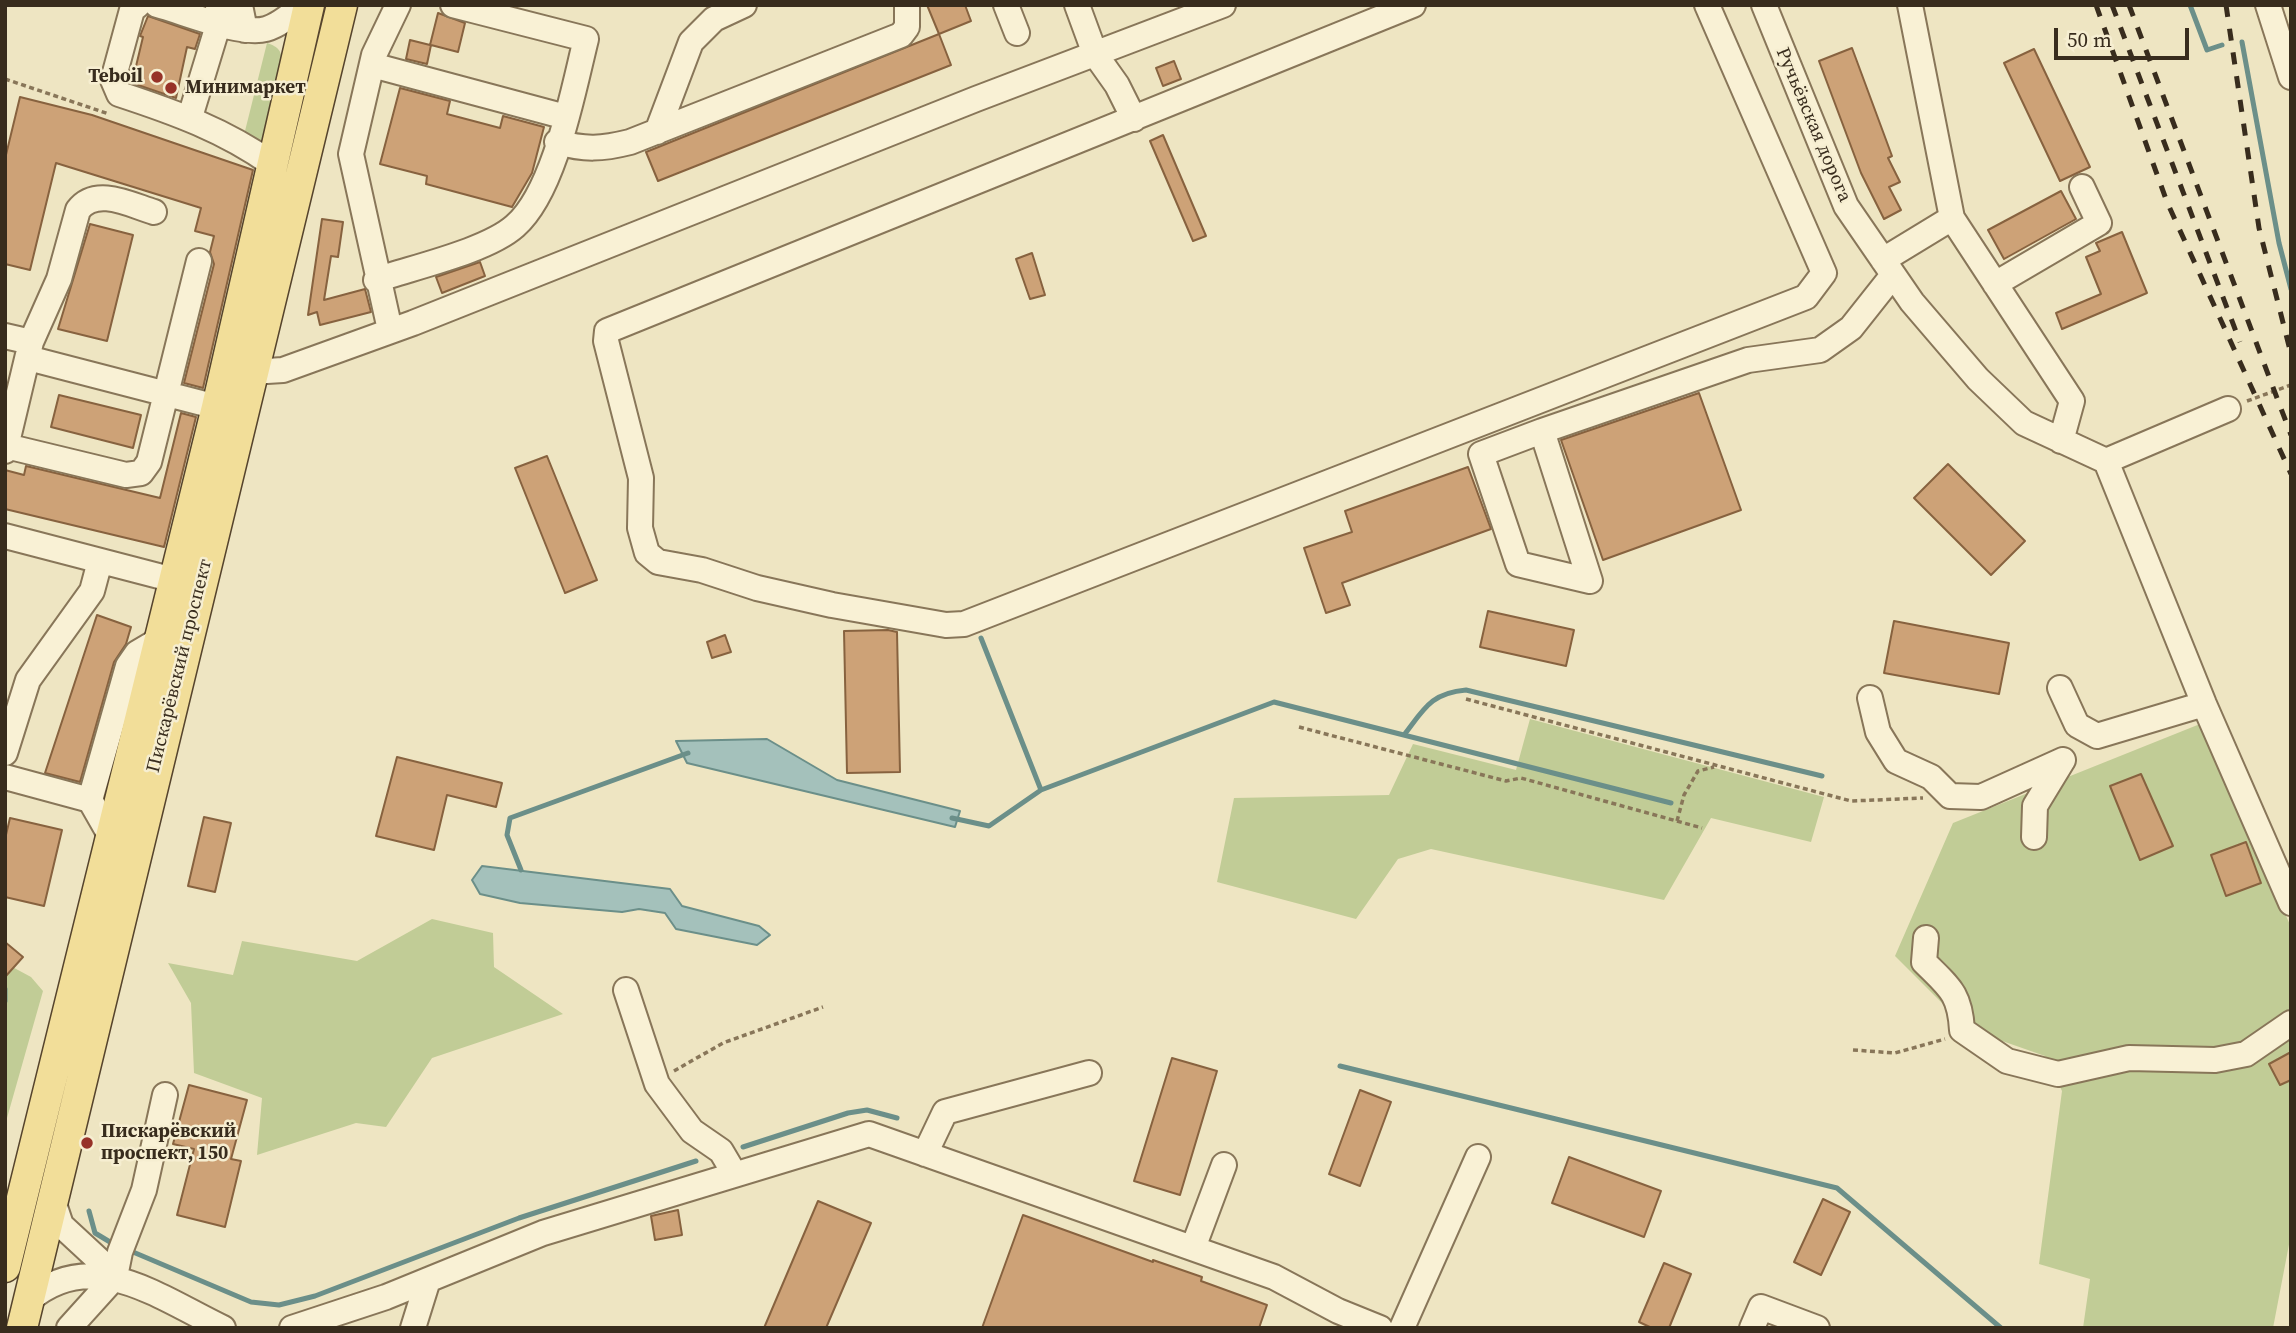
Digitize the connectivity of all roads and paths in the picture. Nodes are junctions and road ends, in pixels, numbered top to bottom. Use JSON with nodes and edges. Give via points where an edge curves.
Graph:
{"nodes":[{"id":1,"x":138,"y":5,"type":"edge"},
{"id":2,"x":157,"y":5,"type":"edge"},
{"id":3,"x":240,"y":5,"type":"edge"},
{"id":4,"x":306,"y":5,"type":"edge"},
{"id":5,"x":342,"y":5,"type":"edge"},
{"id":6,"x":398,"y":5,"type":"edge"},
{"id":7,"x":453,"y":5,"type":"edge"},
{"id":8,"x":744,"y":5,"type":"edge"},
{"id":9,"x":907,"y":5,"type":"edge"},
{"id":10,"x":1006,"y":5,"type":"edge"},
{"id":11,"x":1077,"y":5,"type":"edge"},
{"id":12,"x":1223,"y":5,"type":"edge"},
{"id":13,"x":1413,"y":5,"type":"edge"},
{"id":14,"x":1707,"y":5,"type":"edge"},
{"id":15,"x":1764,"y":5,"type":"edge"},
{"id":16,"x":1910,"y":5,"type":"edge"},
{"id":17,"x":2268,"y":5,"type":"edge"},
{"id":18,"x":219,"y":14,"type":"edge"},
{"id":19,"x":245,"y":30,"type":"junction"},
{"id":20,"x":1017,"y":33,"type":"dead end"},
{"id":21,"x":1096,"y":54,"type":"junction"},
{"id":22,"x":372,"y":65,"type":"junction"},
{"id":23,"x":2291,"y":77,"type":"edge"},
{"id":24,"x":190,"y":117,"type":"junction"},
{"id":25,"x":566,"y":117,"type":"junction"},
{"id":26,"x":1134,"y":119,"type":"junction"},
{"id":27,"x":657,"y":132,"type":"junction"},
{"id":28,"x":557,"y":142,"type":"junction"},
{"id":29,"x":272,"y":164,"type":"junction"},
{"id":30,"x":2082,"y":187,"type":"dead end"},
{"id":31,"x":154,"y":212,"type":"dead end"},
{"id":32,"x":1952,"y":218,"type":"junction"},
{"id":33,"x":199,"y":261,"type":"dead end"},
{"id":34,"x":1888,"y":267,"type":"junction"},
{"id":35,"x":376,"y":280,"type":"junction"},
{"id":36,"x":1995,"y":285,"type":"junction"},
{"id":37,"x":390,"y":330,"type":"junction"},
{"id":38,"x":5,"y":336,"type":"edge"},
{"id":39,"x":30,"y":350,"type":"junction"},
{"id":40,"x":251,"y":372,"type":"junction"},
{"id":41,"x":2291,"y":385,"type":"edge"},
{"id":42,"x":166,"y":393,"type":"junction"},
{"id":43,"x":217,"y":407,"type":"junction"},
{"id":44,"x":2228,"y":409,"type":"joint"},
{"id":45,"x":1542,"y":432,"type":"junction"},
{"id":46,"x":2061,"y":441,"type":"junction"},
{"id":47,"x":6,"y":448,"type":"edge"},
{"id":48,"x":2106,"y":461,"type":"junction"},
{"id":49,"x":5,"y":536,"type":"edge"},
{"id":50,"x":100,"y":561,"type":"junction"},
{"id":51,"x":174,"y":580,"type":"junction"},
{"id":52,"x":159,"y":640,"type":"junction"},
{"id":53,"x":2060,"y":688,"type":"dead end"},
{"id":54,"x":1870,"y":698,"type":"dead end"},
{"id":55,"x":1466,"y":699,"type":"dead end"},
{"id":56,"x":2204,"y":704,"type":"junction"},
{"id":57,"x":1299,"y":727,"type":"dead end"},
{"id":58,"x":5,"y":753,"type":"edge"},
{"id":59,"x":1717,"y":766,"type":"junction"},
{"id":60,"x":5,"y":777,"type":"edge"},
{"id":61,"x":1950,"y":796,"type":"junction"},
{"id":62,"x":90,"y":800,"type":"junction"},
{"id":63,"x":1677,"y":821,"type":"junction"},
{"id":64,"x":1702,"y":828,"type":"dead end"},
{"id":65,"x":110,"y":835,"type":"junction"},
{"id":66,"x":2034,"y":837,"type":"dead end"},
{"id":67,"x":2291,"y":904,"type":"edge"},
{"id":68,"x":1926,"y":939,"type":"dead end"},
{"id":69,"x":626,"y":990,"type":"dead end"},
{"id":70,"x":822,"y":1007,"type":"dead end"},
{"id":71,"x":2291,"y":1023,"type":"edge"},
{"id":72,"x":1962,"y":1030,"type":"junction"},
{"id":73,"x":1853,"y":1050,"type":"dead end"},
{"id":74,"x":1089,"y":1073,"type":"dead end"},
{"id":75,"x":657,"y":1084,"type":"junction"},
{"id":76,"x":165,"y":1095,"type":"dead end"},
{"id":77,"x":925,"y":1154,"type":"junction"},
{"id":78,"x":1478,"y":1157,"type":"dead end"},
{"id":79,"x":1224,"y":1165,"type":"dead end"},
{"id":80,"x":734,"y":1173,"type":"junction"},
{"id":81,"x":53,"y":1201,"type":"junction"},
{"id":82,"x":1193,"y":1248,"type":"junction"},
{"id":83,"x":5,"y":1267,"type":"edge"},
{"id":84,"x":111,"y":1277,"type":"junction"},
{"id":85,"x":428,"y":1280,"type":"junction"},
{"id":86,"x":25,"y":1314,"type":"edge"},
{"id":87,"x":69,"y":1328,"type":"edge"},
{"id":88,"x":223,"y":1328,"type":"edge"},
{"id":89,"x":292,"y":1328,"type":"edge"},
{"id":90,"x":412,"y":1328,"type":"edge"},
{"id":91,"x":1380,"y":1328,"type":"edge"},
{"id":92,"x":1402,"y":1328,"type":"edge"},
{"id":93,"x":1752,"y":1328,"type":"edge"},
{"id":94,"x":1817,"y":1328,"type":"edge"}],
"edges":[{"from":1,"to":24,"type":"street","via":[[132,10],[113,80],[119,94]]},
{"from":2,"to":18,"type":"street"},
{"from":3,"to":19,"type":"street"},
{"from":4,"to":19,"type":"street","via":[[265,29]]},
{"from":4,"to":29,"type":"main road","name":"Пискарёвский проспект"},
{"from":5,"to":40,"type":"main road","name":"Пискарёвский проспект"},
{"from":6,"to":22,"type":"street"},
{"from":7,"to":25,"type":"street","via":[[586,39]]},
{"from":8,"to":27,"type":"street","via":[[714,19],[691,42]]},
{"from":9,"to":27,"type":"street","via":[[907,27],[901,35]]},
{"from":10,"to":20,"type":"street"},
{"from":11,"to":21,"type":"street"},
{"from":12,"to":21,"type":"street"},
{"from":13,"to":26,"type":"street"},
{"from":14,"to":26,"type":"street","via":[[1824,273],[1806,297],[964,624],[946,625],[832,605],[658,562],[647,553],[640,528],[641,478],[607,331]]},
{"from":15,"to":34,"type":"street","name":"Ручьёвская дорога","via":[[1846,206]]},
{"from":16,"to":32,"type":"street"},
{"from":17,"to":23,"type":"street"},
{"from":18,"to":19,"type":"street"},
{"from":18,"to":24,"type":"street"},
{"from":21,"to":26,"type":"street"},
{"from":21,"to":37,"type":"street"},
{"from":22,"to":25,"type":"street"},
{"from":22,"to":35,"type":"street","via":[[351,153]]},
{"from":24,"to":29,"type":"street","via":[[239,140]]},
{"from":25,"to":28,"type":"street"},
{"from":27,"to":28,"type":"street","via":[[601,149]]},
{"from":28,"to":35,"type":"street","via":[[537,201],[514,227],[487,243]]},
{"from":29,"to":43,"type":"main road","name":"Пискарёвский проспект"},
{"from":30,"to":36,"type":"street","via":[[2099,223]]},
{"from":31,"to":39,"type":"street","via":[[108,198],[85,201],[74,220],[59,279]]},
{"from":32,"to":34,"type":"street"},
{"from":32,"to":36,"type":"street"},
{"from":33,"to":42,"type":"street"},
{"from":34,"to":45,"type":"street","via":[[1851,328],[1820,350],[1748,360]]},
{"from":34,"to":46,"type":"street","name":"Ручьёвская дорога","via":[[1978,379],[2024,423]]},
{"from":35,"to":37,"type":"street"},
{"from":36,"to":46,"type":"street","via":[[2072,401]]},
{"from":37,"to":40,"type":"street","via":[[283,370]]},
{"from":38,"to":39,"type":"street"},
{"from":39,"to":42,"type":"street"},
{"from":39,"to":47,"type":"street"},
{"from":40,"to":81,"type":"main road","name":"Пискарёвский проспект"},
{"from":41,"to":44,"type":"path"},
{"from":42,"to":43,"type":"street"},
{"from":42,"to":47,"type":"street","via":[[149,462],[141,473]]},
{"from":43,"to":51,"type":"main road","name":"Пискарёвский проспект"},
{"from":44,"to":48,"type":"street"},
{"from":45,"to":45,"type":"street","via":[[1558,481],[1590,581],[1518,564],[1481,454]]},
{"from":46,"to":48,"type":"street","name":"Ручьёвская дорога"},
{"from":48,"to":56,"type":"street"},
{"from":49,"to":50,"type":"street"},
{"from":50,"to":51,"type":"street"},
{"from":50,"to":58,"type":"street","via":[[92,591],[28,680]]},
{"from":51,"to":52,"type":"main road","name":"Пискарёвский проспект"},
{"from":52,"to":62,"type":"street","via":[[137,653],[128,666]]},
{"from":52,"to":65,"type":"main road","name":"Пискарёвский проспект"},
{"from":53,"to":56,"type":"street","via":[[2077,725],[2097,736]]},
{"from":54,"to":61,"type":"street","via":[[1878,732],[1896,761],[1931,777]]},
{"from":55,"to":59,"type":"path"},
{"from":56,"to":67,"type":"street"},
{"from":57,"to":63,"type":"path","via":[[1507,781],[1521,778]]},
{"from":59,"to":61,"type":"path","via":[[1851,801]]},
{"from":59,"to":63,"type":"path","via":[[1698,771],[1684,795]]},
{"from":60,"to":62,"type":"street"},
{"from":61,"to":66,"type":"street","via":[[1981,797],[2063,760],[2035,806]]},
{"from":62,"to":65,"type":"street"},
{"from":63,"to":64,"type":"path"},
{"from":65,"to":83,"type":"main road","name":"Пискарёвский проспект"},
{"from":68,"to":72,"type":"street","via":[[1924,962],[1955,993],[1961,1005]]},
{"from":69,"to":75,"type":"street"},
{"from":70,"to":75,"type":"path","via":[[723,1043]]},
{"from":71,"to":72,"type":"street","via":[[2246,1054],[2215,1059],[2129,1058],[2058,1074],[2007,1061]]},
{"from":72,"to":73,"type":"path","via":[[1911,1051]]},
{"from":74,"to":77,"type":"street","via":[[944,1112]]},
{"from":75,"to":80,"type":"street","via":[[692,1131],[721,1151]]},
{"from":76,"to":84,"type":"street","via":[[144,1190]]},
{"from":77,"to":80,"type":"street","via":[[869,1134]]},
{"from":77,"to":82,"type":"street"},
{"from":78,"to":92,"type":"street"},
{"from":79,"to":82,"type":"street"},
{"from":80,"to":85,"type":"street","via":[[543,1233]]},
{"from":81,"to":84,"type":"street","via":[[61,1225]]},
{"from":81,"to":86,"type":"main road","name":"Пискарёвский проспект"},
{"from":82,"to":91,"type":"street","via":[[1274,1277]]},
{"from":84,"to":86,"type":"street","via":[[63,1277],[45,1286]]},
{"from":84,"to":87,"type":"street"},
{"from":84,"to":88,"type":"street"},
{"from":85,"to":89,"type":"street"},
{"from":85,"to":90,"type":"street"},
{"from":93,"to":94,"type":"street","via":[[1761,1307]]}]}
